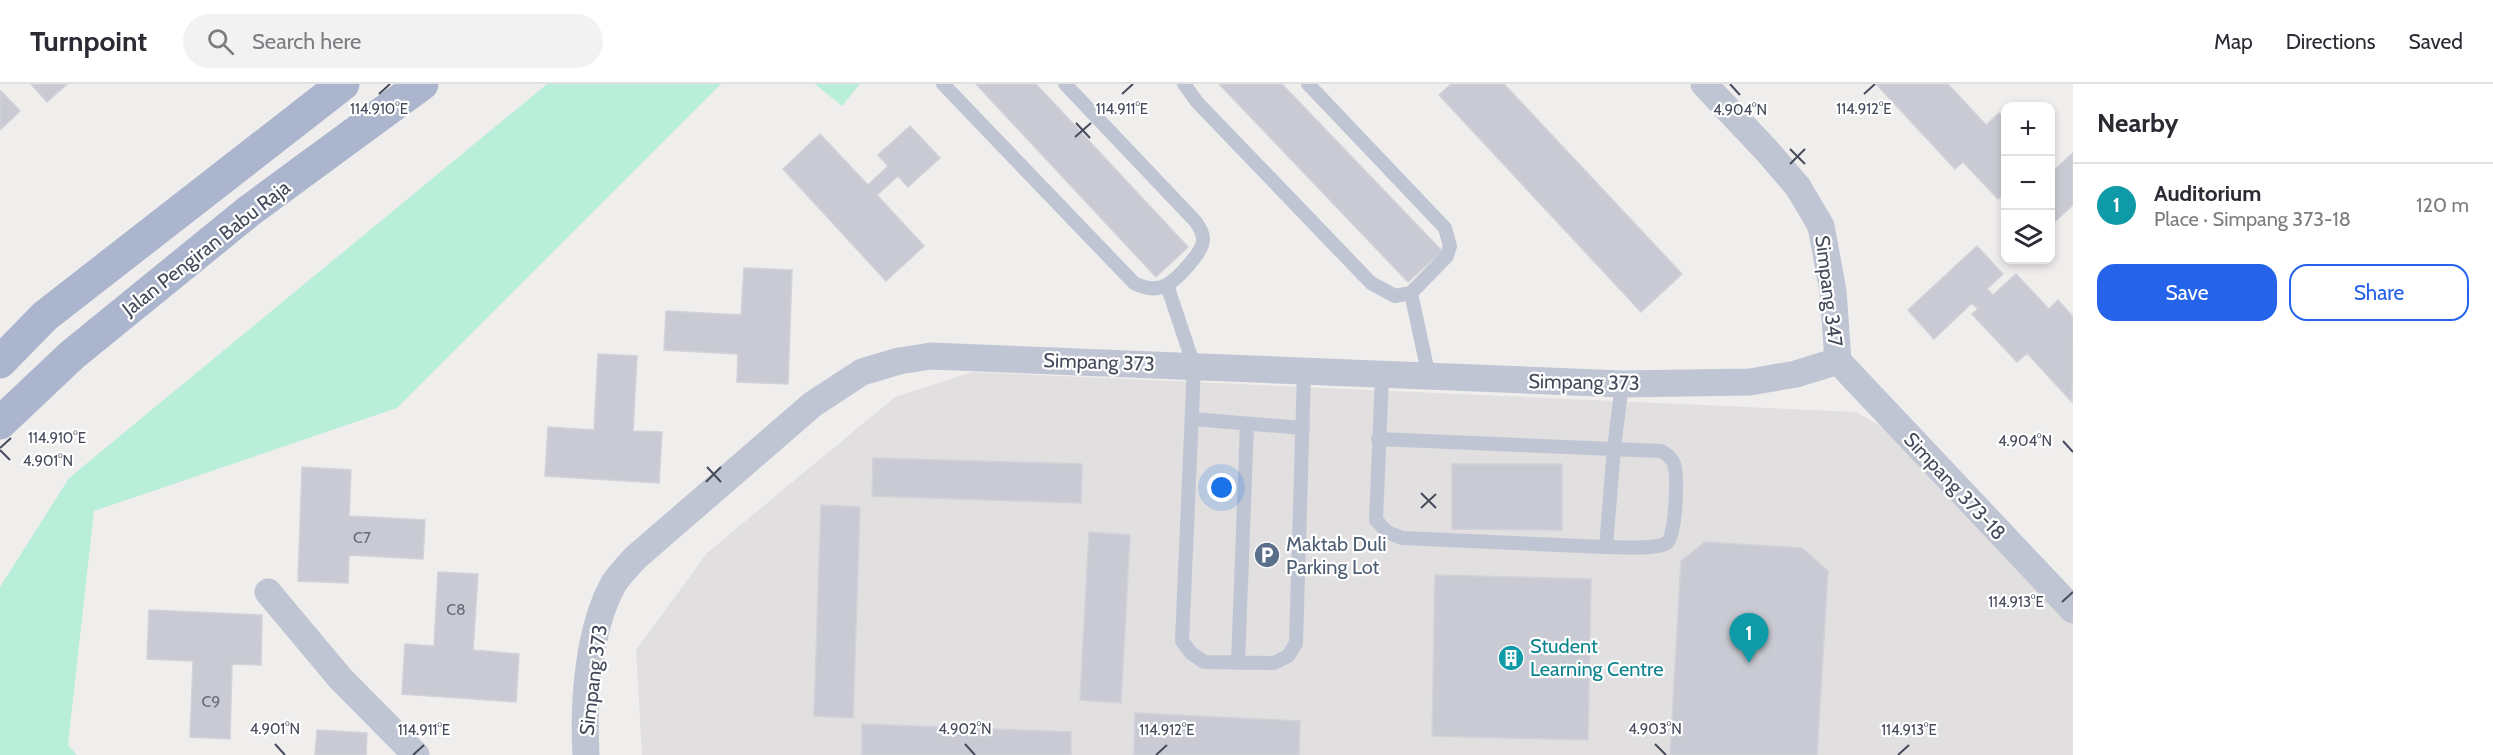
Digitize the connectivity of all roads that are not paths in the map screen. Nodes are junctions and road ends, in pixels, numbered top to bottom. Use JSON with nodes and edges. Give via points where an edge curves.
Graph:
{"nodes":[{"id":1,"x":344,"y":84,"type":"edge"},
{"id":2,"x":422,"y":84,"type":"edge"},
{"id":3,"x":943,"y":84,"type":"edge"},
{"id":4,"x":1065,"y":84,"type":"edge"},
{"id":5,"x":1184,"y":84,"type":"edge"},
{"id":6,"x":1308,"y":84,"type":"edge"},
{"id":7,"x":1704,"y":84,"type":"edge"},
{"id":8,"x":1167,"y":285,"type":"junction"},
{"id":9,"x":1411,"y":293,"type":"junction"},
{"id":10,"x":1838,"y":361,"type":"junction"},
{"id":11,"x":0,"y":362,"type":"edge"},
{"id":12,"x":1194,"y":366,"type":"junction"},
{"id":13,"x":1304,"y":372,"type":"junction"},
{"id":14,"x":1382,"y":376,"type":"junction"},
{"id":15,"x":1429,"y":377,"type":"junction"},
{"id":16,"x":1622,"y":384,"type":"junction"},
{"id":17,"x":1192,"y":419,"type":"junction"},
{"id":18,"x":0,"y":423,"type":"edge"},
{"id":19,"x":1247,"y":425,"type":"junction"},
{"id":20,"x":1303,"y":428,"type":"junction"},
{"id":21,"x":1378,"y":439,"type":"junction"},
{"id":22,"x":1614,"y":448,"type":"junction"},
{"id":23,"x":1606,"y":547,"type":"junction"},
{"id":24,"x":268,"y":592,"type":"dead end"},
{"id":25,"x":2073,"y":610,"type":"edge"},
{"id":26,"x":1238,"y":663,"type":"junction"},
{"id":27,"x":416,"y":755,"type":"edge"},
{"id":28,"x":586,"y":755,"type":"edge"}],
"edges":[{"from":1,"to":11,"type":"main road","via":[[45,316]]},
{"from":2,"to":18,"type":"main road","name":"Jalan Pengiran Babu Raja","via":[[240,218],[72,355]]},
{"from":3,"to":8,"type":"lane","via":[[1134,283],[1149,288]]},
{"from":4,"to":8,"type":"lane","via":[[1201,231],[1204,238],[1200,253]]},
{"from":5,"to":9,"type":"lane","via":[[1371,283],[1395,296]]},
{"from":6,"to":9,"type":"lane","via":[[1445,228],[1450,246],[1447,256]]},
{"from":7,"to":10,"type":"street","name":"Simpang 347","via":[[1798,188],[1821,226],[1833,291]]},
{"from":8,"to":12,"type":"lane"},
{"from":9,"to":15,"type":"lane"},
{"from":10,"to":16,"type":"street","name":"Simpang 373","via":[[1750,382]]},
{"from":10,"to":25,"type":"street","name":"Simpang 373-18"},
{"from":12,"to":13,"type":"street","name":"Simpang 373"},
{"from":12,"to":17,"type":"lane"},
{"from":12,"to":28,"type":"street","name":"Simpang 373","via":[[931,356],[862,372],[813,404],[635,558],[615,581],[604,604],[594,643],[584,727]]},
{"from":13,"to":14,"type":"street","name":"Simpang 373"},
{"from":13,"to":20,"type":"lane"},
{"from":14,"to":15,"type":"street","name":"Simpang 373"},
{"from":14,"to":21,"type":"lane"},
{"from":15,"to":16,"type":"street","name":"Simpang 373"},
{"from":16,"to":22,"type":"lane"},
{"from":17,"to":19,"type":"lane"},
{"from":17,"to":26,"type":"lane","via":[[1182,640],[1204,662]]},
{"from":19,"to":20,"type":"lane"},
{"from":19,"to":26,"type":"lane"},
{"from":20,"to":26,"type":"lane","via":[[1296,643],[1288,656],[1275,663]]},
{"from":21,"to":22,"type":"lane"},
{"from":21,"to":23,"type":"lane","via":[[1376,520],[1387,532],[1402,538]]},
{"from":22,"to":23,"type":"lane"},
{"from":22,"to":23,"type":"lane","via":[[1661,451],[1672,459],[1673,531],[1669,541],[1660,546]]},
{"from":24,"to":27,"type":"street","via":[[340,678]]}]}
